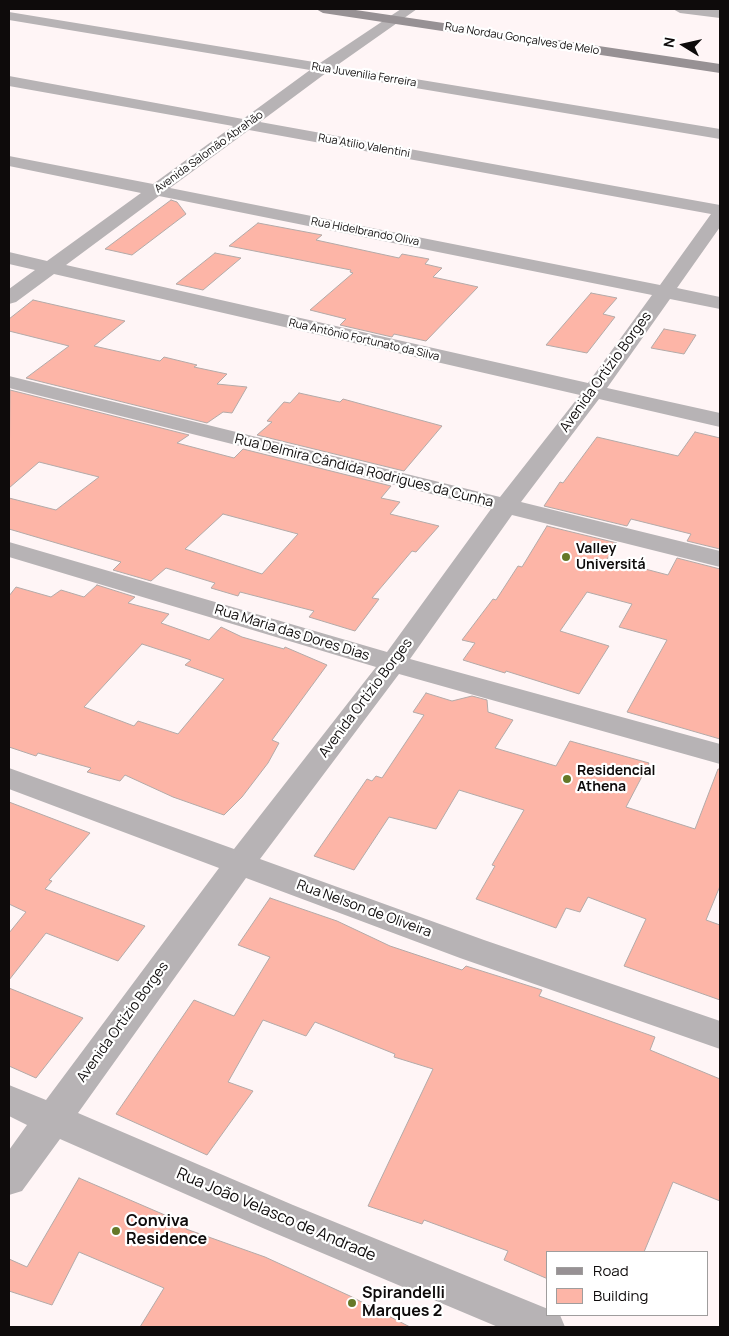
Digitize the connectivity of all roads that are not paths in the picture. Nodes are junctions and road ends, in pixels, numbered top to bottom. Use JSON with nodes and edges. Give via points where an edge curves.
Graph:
{"nodes":[{"id":1,"x":323,"y":9,"type":"edge"},
{"id":2,"x":410,"y":9,"type":"edge"},
{"id":3,"x":680,"y":9,"type":"edge"},
{"id":4,"x":720,"y":14,"type":"edge"},
{"id":5,"x":9,"y":16,"type":"edge"},
{"id":6,"x":394,"y":20,"type":"junction"},
{"id":7,"x":323,"y":68,"type":"junction"},
{"id":8,"x":720,"y":69,"type":"edge"},
{"id":9,"x":9,"y":81,"type":"edge"},
{"id":10,"x":248,"y":124,"type":"junction"},
{"id":11,"x":720,"y":134,"type":"edge"},
{"id":12,"x":9,"y":161,"type":"edge"},
{"id":13,"x":156,"y":190,"type":"junction"},
{"id":14,"x":720,"y":210,"type":"edge"},
{"id":15,"x":720,"y":214,"type":"edge"},
{"id":16,"x":9,"y":258,"type":"edge"},
{"id":17,"x":51,"y":268,"type":"junction"},
{"id":18,"x":664,"y":291,"type":"junction"},
{"id":19,"x":9,"y":298,"type":"edge"},
{"id":20,"x":720,"y":303,"type":"edge"},
{"id":21,"x":9,"y":382,"type":"edge"},
{"id":22,"x":594,"y":391,"type":"junction"},
{"id":23,"x":720,"y":420,"type":"edge"},
{"id":24,"x":506,"y":506,"type":"junction"},
{"id":25,"x":9,"y":549,"type":"edge"},
{"id":26,"x":720,"y":559,"type":"edge"},
{"id":27,"x":393,"y":663,"type":"junction"},
{"id":28,"x":720,"y":754,"type":"edge"},
{"id":29,"x":9,"y":778,"type":"edge"},
{"id":30,"x":240,"y":863,"type":"junction"},
{"id":31,"x":720,"y":1035,"type":"edge"},
{"id":32,"x":9,"y":1100,"type":"edge"},
{"id":33,"x":52,"y":1119,"type":"junction"},
{"id":34,"x":9,"y":1179,"type":"edge"},
{"id":35,"x":545,"y":1327,"type":"edge"}],
"edges":[{"from":1,"to":6,"type":"street","name":"Rua Nordau Gonçalves de Melo"},
{"from":2,"to":6,"type":"street","name":"Avenida Salomão Abrahão"},
{"from":3,"to":4,"type":"street"},
{"from":5,"to":7,"type":"street","name":"Rua Juvenilia Ferreira"},
{"from":6,"to":7,"type":"street","name":"Avenida Salomão Abrahão"},
{"from":6,"to":8,"type":"street","name":"Rua Nordau Gonçalves de Melo"},
{"from":7,"to":10,"type":"street","name":"Avenida Salomão Abrahão"},
{"from":7,"to":11,"type":"street","name":"Rua Juvenilia Ferreira"},
{"from":9,"to":10,"type":"street","name":"Rua Atilio Valentini"},
{"from":10,"to":13,"type":"street","name":"Avenida Salomão Abrahão"},
{"from":10,"to":14,"type":"street","name":"Rua Atilio Valentini"},
{"from":12,"to":13,"type":"street","name":"Rua Hidelbrando Oliva"},
{"from":13,"to":17,"type":"street","name":"Avenida Salomão Abrahão"},
{"from":13,"to":18,"type":"street","name":"Rua Hidelbrando Oliva"},
{"from":15,"to":18,"type":"street","name":"Avenida Ortízio Borges"},
{"from":16,"to":17,"type":"street","name":"Rua Antônio Fortunato da Silva"},
{"from":17,"to":19,"type":"street","name":"Avenida Salomão Abrahão"},
{"from":17,"to":22,"type":"street","name":"Rua Antônio Fortunato da Silva"},
{"from":18,"to":20,"type":"street","name":"Rua Hidelbrando Oliva"},
{"from":18,"to":22,"type":"street","name":"Avenida Ortízio Borges"},
{"from":21,"to":24,"type":"street","name":"Rua Delmira Cândida Rodrigues da Cunha"},
{"from":22,"to":23,"type":"street","name":"Rua Antônio Fortunato da Silva"},
{"from":22,"to":24,"type":"street","name":"Avenida Ortízio Borges"},
{"from":24,"to":26,"type":"street","name":"Rua Delmira Cândida Rodrigues da Cunha"},
{"from":24,"to":27,"type":"street","name":"Avenida Ortízio Borges"},
{"from":25,"to":27,"type":"street","name":"Rua Maria das Dores Dias"},
{"from":27,"to":28,"type":"street","name":"Rua Maria das Dores Dias"},
{"from":27,"to":30,"type":"street","name":"Avenida Ortízio Borges"},
{"from":29,"to":30,"type":"street","name":"Rua Nelson de Oliveira"},
{"from":30,"to":31,"type":"street","name":"Rua Nelson de Oliveira","via":[[472,949]]},
{"from":30,"to":33,"type":"street","name":"Avenida Ortízio Borges"},
{"from":32,"to":33,"type":"street","name":"Rua João Velasco de Andrade"},
{"from":33,"to":34,"type":"street","name":"Avenida Ortízio Borges"},
{"from":33,"to":35,"type":"street","name":"Rua João Velasco de Andrade"}]}
